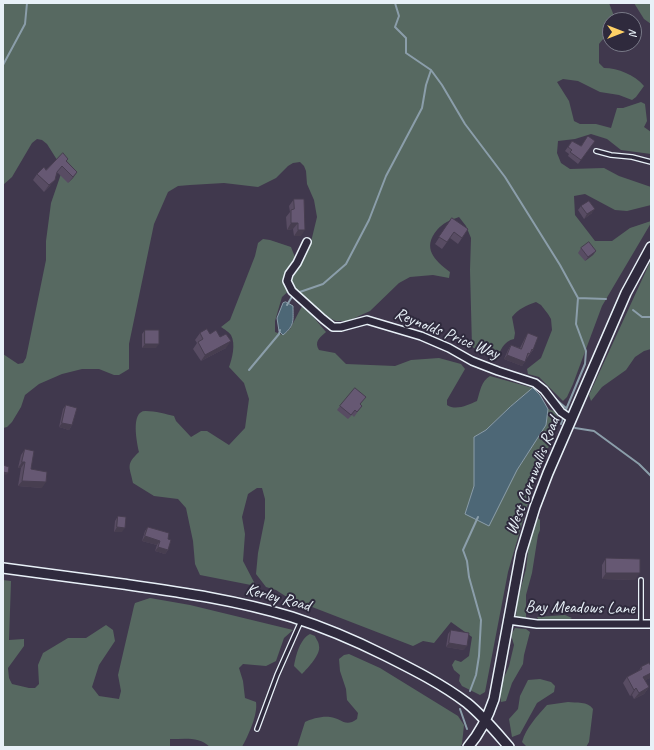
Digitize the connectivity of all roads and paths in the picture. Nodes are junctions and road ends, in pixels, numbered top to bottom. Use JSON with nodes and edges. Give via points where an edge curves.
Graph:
{"nodes":[{"id":1,"x":596,"y":151,"type":"dead end"},
{"id":2,"x":651,"y":162,"type":"edge"},
{"id":3,"x":307,"y":242,"type":"dead end"},
{"id":4,"x":651,"y":247,"type":"edge"},
{"id":5,"x":571,"y":420,"type":"junction"},
{"id":6,"x":3,"y":568,"type":"edge"},
{"id":7,"x":641,"y":580,"type":"dead end"},
{"id":8,"x":302,"y":620,"type":"junction"},
{"id":9,"x":508,"y":620,"type":"junction"},
{"id":10,"x":640,"y":624,"type":"junction"},
{"id":11,"x":651,"y":624,"type":"edge"},
{"id":12,"x":486,"y":720,"type":"junction"},
{"id":13,"x":257,"y":729,"type":"dead end"},
{"id":14,"x":468,"y":747,"type":"edge"},
{"id":15,"x":509,"y":747,"type":"edge"}],
"edges":[{"from":1,"to":2,"type":"lane"},
{"from":3,"to":5,"type":"street","name":"Reynolds Price Way","via":[[287,281],[292,291],[334,327],[367,320],[421,336],[472,361],[535,383]]},
{"from":4,"to":5,"type":"street","name":"West Cornwallis Road","via":[[626,293]]},
{"from":5,"to":9,"type":"street","name":"West Cornwallis Road","via":[[530,522]]},
{"from":6,"to":8,"type":"street","name":"Kerley Road","via":[[177,592]]},
{"from":7,"to":10,"type":"lane"},
{"from":8,"to":12,"type":"street","name":"Kerley Road","via":[[344,636],[403,664],[455,694]]},
{"from":8,"to":13,"type":"lane","via":[[277,675]]},
{"from":9,"to":10,"type":"street","name":"Bay Meadows Lane","via":[[537,624]]},
{"from":9,"to":12,"type":"street","name":"West Cornwallis Road","via":[[494,699]]},
{"from":10,"to":11,"type":"street","name":"Bay Meadows Lane"},
{"from":12,"to":14,"type":"street","name":"West Cornwallis Road"},
{"from":12,"to":15,"type":"street","name":"Kerley Road"}]}
